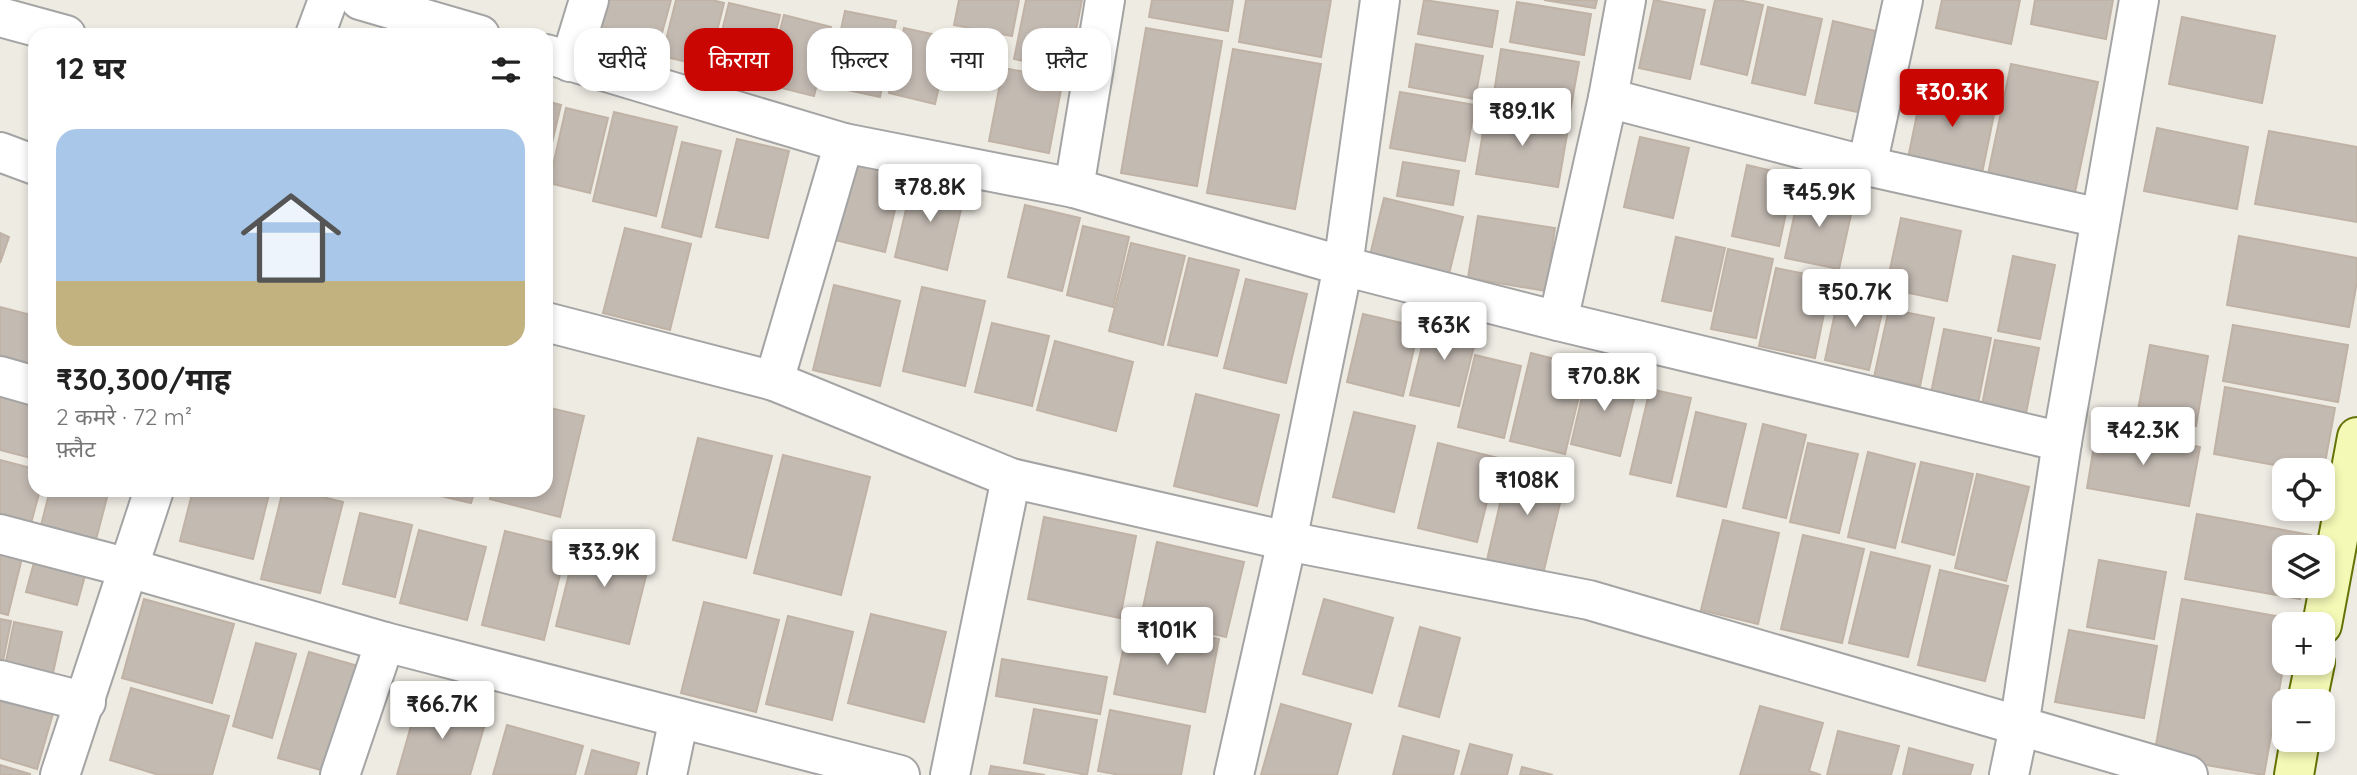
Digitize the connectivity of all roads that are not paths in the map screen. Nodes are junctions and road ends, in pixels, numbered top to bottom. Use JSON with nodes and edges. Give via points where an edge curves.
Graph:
{"nodes":[{"id":1,"x":328,"y":0,"type":"edge"},
{"id":2,"x":360,"y":0,"type":"edge"},
{"id":3,"x":589,"y":0,"type":"edge"},
{"id":4,"x":1105,"y":0,"type":"edge"},
{"id":5,"x":1380,"y":0,"type":"edge"},
{"id":6,"x":1626,"y":0,"type":"edge"},
{"id":7,"x":1903,"y":0,"type":"edge"},
{"id":8,"x":2139,"y":0,"type":"edge"},
{"id":9,"x":0,"y":18,"type":"edge"},
{"id":10,"x":39,"y":28,"type":"edge"},
{"id":11,"x":318,"y":28,"type":"edge"},
{"id":12,"x":456,"y":28,"type":"edge"},
{"id":13,"x":558,"y":58,"type":"edge"},
{"id":14,"x":1608,"y":98,"type":"junction"},
{"id":15,"x":844,"y":143,"type":"junction"},
{"id":16,"x":0,"y":152,"type":"edge"},
{"id":17,"x":28,"y":162,"type":"edge"},
{"id":18,"x":1867,"y":166,"type":"junction"},
{"id":19,"x":1074,"y":188,"type":"junction"},
{"id":20,"x":2099,"y":218,"type":"junction"},
{"id":21,"x":1343,"y":266,"type":"junction"},
{"id":22,"x":1558,"y":321,"type":"junction"},
{"id":23,"x":553,"y":324,"type":"edge"},
{"id":24,"x":0,"y":376,"type":"edge"},
{"id":25,"x":774,"y":381,"type":"junction"},
{"id":26,"x":28,"y":384,"type":"edge"},
{"id":27,"x":2357,"y":437,"type":"edge"},
{"id":28,"x":2062,"y":442,"type":"junction"},
{"id":29,"x":1011,"y":478,"type":"junction"},
{"id":30,"x":152,"y":497,"type":"edge"},
{"id":31,"x":0,"y":534,"type":"edge"},
{"id":32,"x":1287,"y":541,"type":"junction"},
{"id":33,"x":129,"y":568,"type":"junction"},
{"id":34,"x":2324,"y":612,"type":"edge"},
{"id":35,"x":385,"y":642,"type":"junction"},
{"id":36,"x":0,"y":680,"type":"edge"},
{"id":37,"x":86,"y":702,"type":"junction"},
{"id":38,"x":679,"y":718,"type":"junction"},
{"id":39,"x":2019,"y":727,"type":"junction"},
{"id":40,"x":2298,"y":752,"type":"edge"},
{"id":41,"x":60,"y":775,"type":"edge"},
{"id":42,"x":340,"y":775,"type":"edge"},
{"id":43,"x":667,"y":775,"type":"edge"},
{"id":44,"x":900,"y":775,"type":"edge"},
{"id":45,"x":950,"y":775,"type":"edge"},
{"id":46,"x":1234,"y":775,"type":"edge"},
{"id":47,"x":2009,"y":775,"type":"edge"},
{"id":48,"x":2188,"y":775,"type":"edge"},
{"id":49,"x":2294,"y":775,"type":"edge"}],
"edges":[{"from":1,"to":11,"type":"street"},
{"from":2,"to":12,"type":"street"},
{"from":3,"to":13,"type":"street"},
{"from":4,"to":19,"type":"street"},
{"from":5,"to":21,"type":"street"},
{"from":6,"to":14,"type":"street"},
{"from":7,"to":18,"type":"street"},
{"from":8,"to":20,"type":"street"},
{"from":9,"to":10,"type":"street"},
{"from":13,"to":15,"type":"street"},
{"from":14,"to":18,"type":"street"},
{"from":14,"to":22,"type":"street"},
{"from":15,"to":19,"type":"street"},
{"from":15,"to":25,"type":"street"},
{"from":16,"to":17,"type":"street"},
{"from":18,"to":20,"type":"street"},
{"from":19,"to":21,"type":"street"},
{"from":20,"to":28,"type":"street"},
{"from":21,"to":22,"type":"street"},
{"from":21,"to":32,"type":"street"},
{"from":22,"to":28,"type":"street"},
{"from":23,"to":25,"type":"street"},
{"from":24,"to":26,"type":"street"},
{"from":25,"to":29,"type":"street"},
{"from":27,"to":34,"type":"main road"},
{"from":28,"to":39,"type":"street"},
{"from":29,"to":32,"type":"street"},
{"from":29,"to":45,"type":"street"},
{"from":30,"to":33,"type":"street"},
{"from":31,"to":33,"type":"street"},
{"from":32,"to":39,"type":"street","via":[[1588,600]]},
{"from":32,"to":46,"type":"street"},
{"from":33,"to":35,"type":"street"},
{"from":33,"to":37,"type":"street"},
{"from":35,"to":38,"type":"street"},
{"from":35,"to":42,"type":"street"},
{"from":36,"to":37,"type":"street"},
{"from":37,"to":41,"type":"street"},
{"from":38,"to":43,"type":"street"},
{"from":38,"to":44,"type":"street"},
{"from":39,"to":47,"type":"street"},
{"from":39,"to":48,"type":"street"},
{"from":40,"to":49,"type":"main road"}]}
